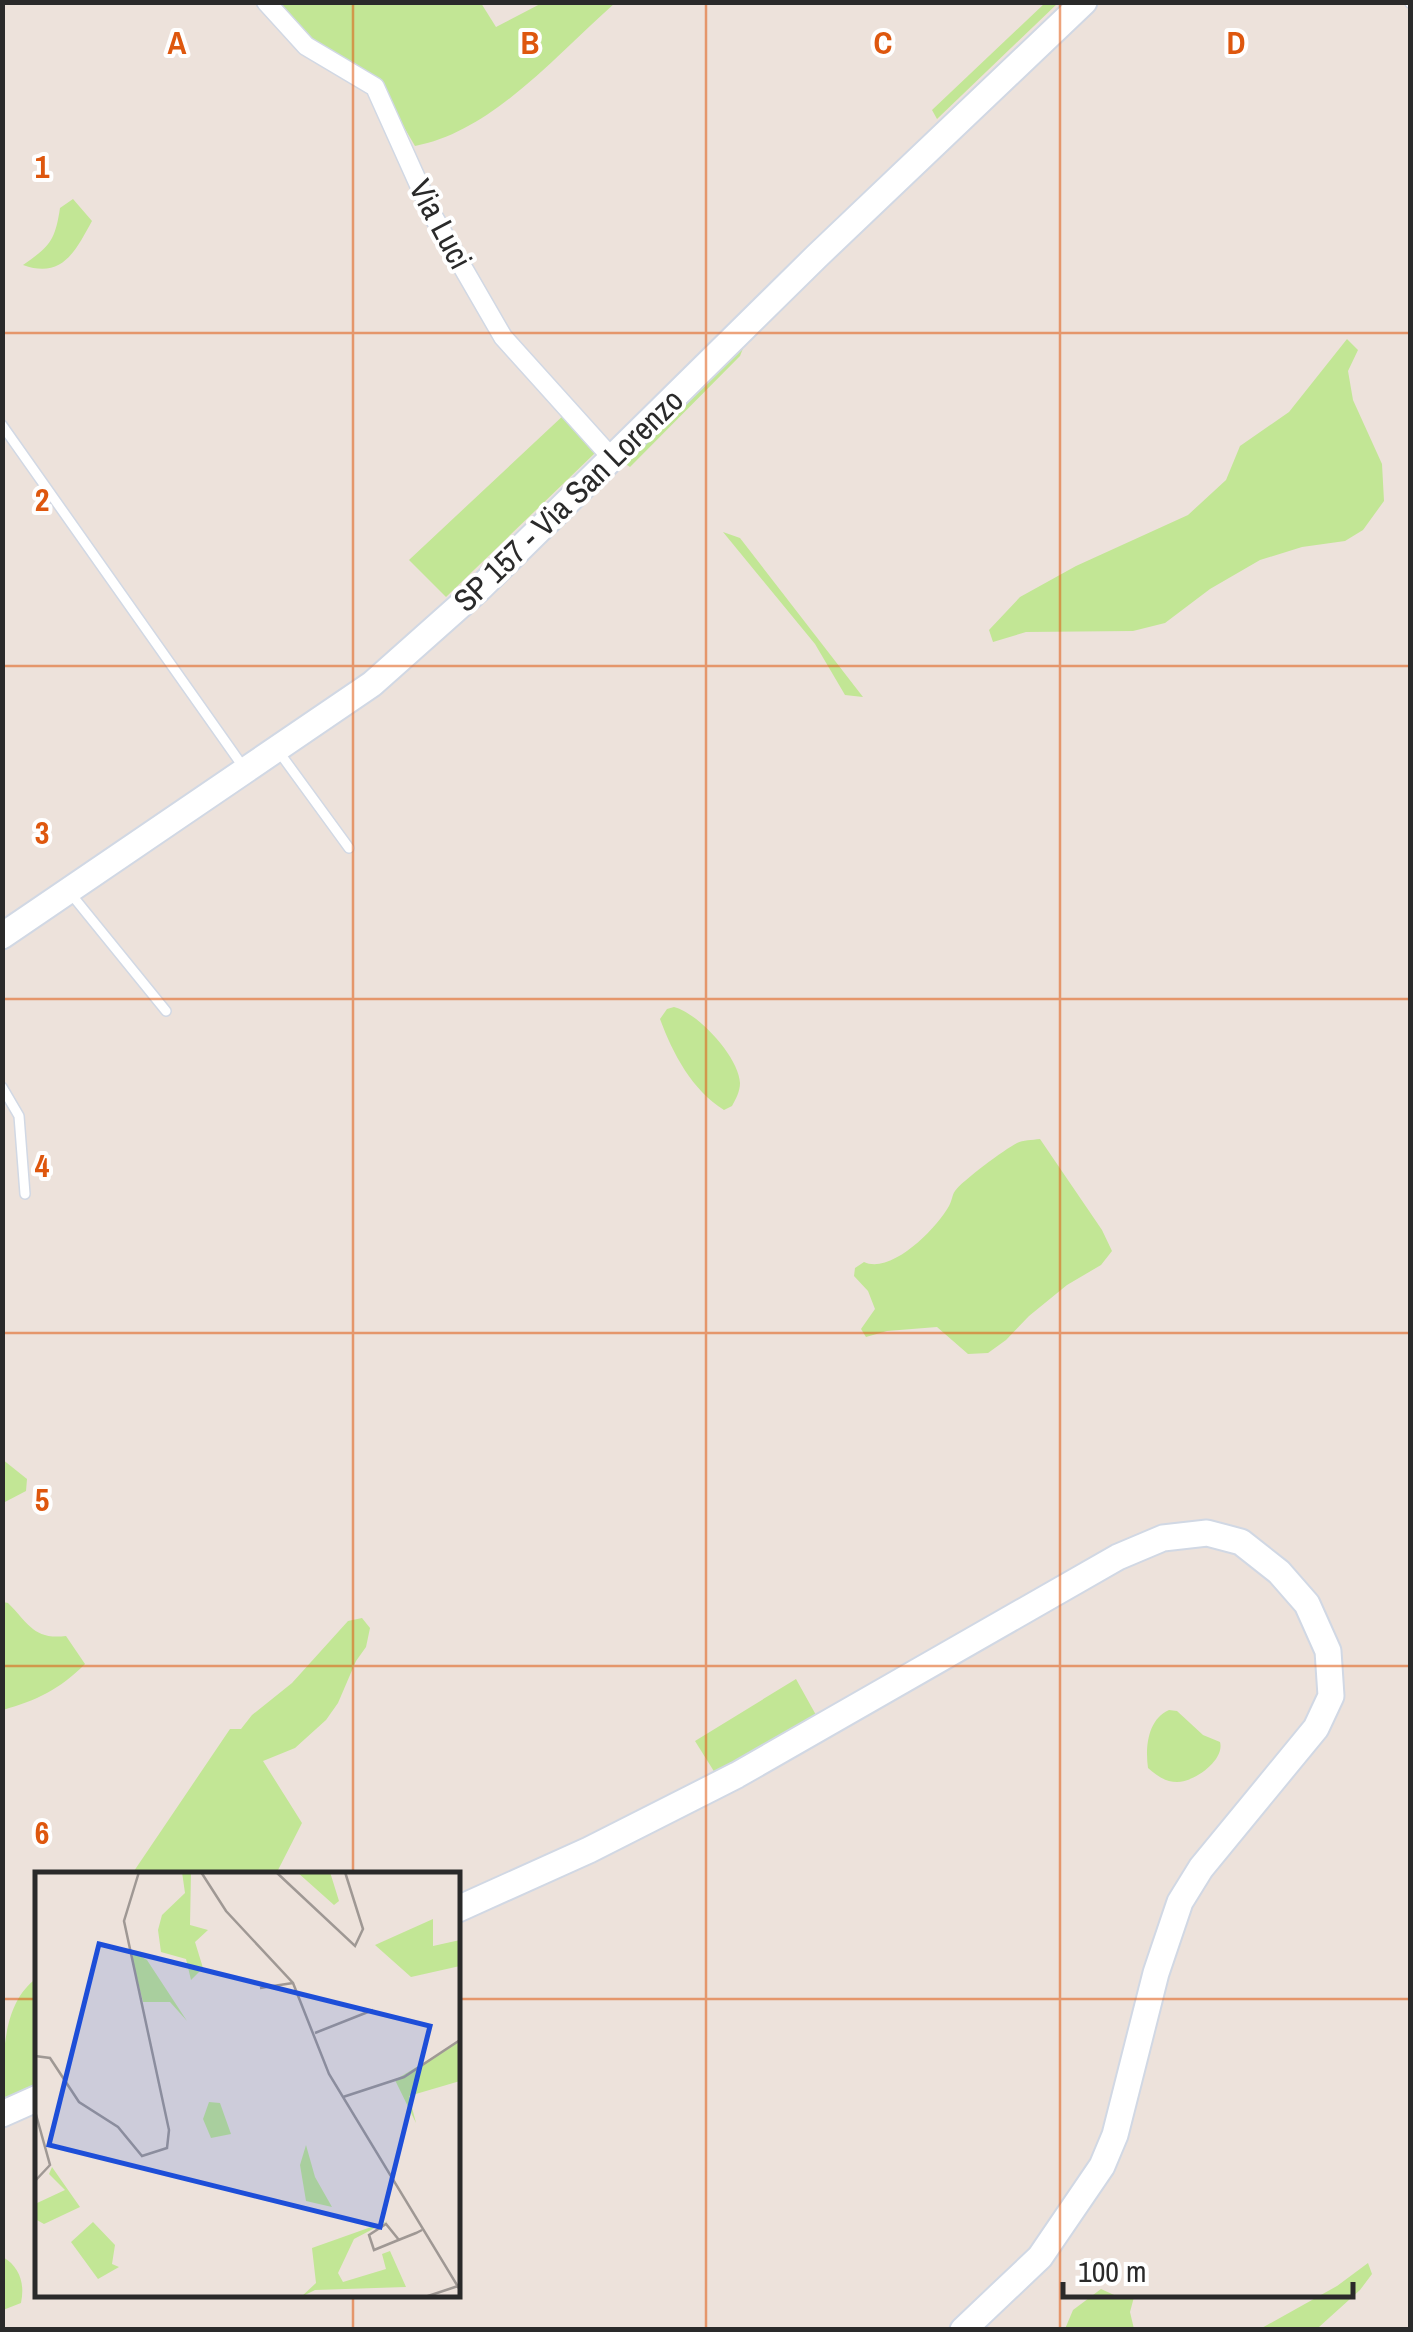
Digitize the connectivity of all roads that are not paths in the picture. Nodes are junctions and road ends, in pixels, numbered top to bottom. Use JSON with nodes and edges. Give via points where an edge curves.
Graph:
{"nodes":[{"id":1,"x":266,"y":2,"type":"edge"},
{"id":2,"x":1084,"y":2,"type":"edge"},
{"id":3,"x":2,"y":426,"type":"edge"},
{"id":4,"x":612,"y":458,"type":"junction"},
{"id":5,"x":277,"y":749,"type":"junction"},
{"id":6,"x":246,"y":771,"type":"junction"},
{"id":7,"x":349,"y":848,"type":"dead end"},
{"id":8,"x":69,"y":892,"type":"junction"},
{"id":9,"x":2,"y":936,"type":"edge"},
{"id":10,"x":166,"y":1012,"type":"dead end"},
{"id":11,"x":2,"y":1088,"type":"edge"},
{"id":12,"x":25,"y":1194,"type":"dead end"},
{"id":13,"x":460,"y":1909,"type":"edge"},
{"id":14,"x":35,"y":2099,"type":"edge"},
{"id":15,"x":2,"y":2114,"type":"edge"},
{"id":16,"x":963,"y":2330,"type":"edge"}],
"edges":[{"from":1,"to":4,"type":"street","name":"Via Luci","via":[[306,46],[375,87],[434,216],[503,336]]},
{"from":2,"to":4,"type":"street","name":"SP 157 - Via San Lorenzo"},
{"from":3,"to":6,"type":"lane"},
{"from":4,"to":5,"type":"street","name":"SP 157 - Via San Lorenzo","via":[[372,684]]},
{"from":5,"to":6,"type":"street","name":"SP 157 - Via San Lorenzo"},
{"from":5,"to":7,"type":"lane"},
{"from":6,"to":8,"type":"street","name":"SP 157 - Via San Lorenzo"},
{"from":8,"to":9,"type":"street","name":"SP 157 - Via San Lorenzo"},
{"from":8,"to":10,"type":"lane"},
{"from":11,"to":12,"type":"lane","via":[[19,1116]]},
{"from":13,"to":16,"type":"street","via":[[737,1775],[1162,1538],[1206,1534],[1241,1542],[1279,1572],[1307,1604],[1328,1651],[1331,1696],[1316,1728],[1180,1902],[1102,2166],[1040,2257]]},
{"from":14,"to":15,"type":"street"}]}
